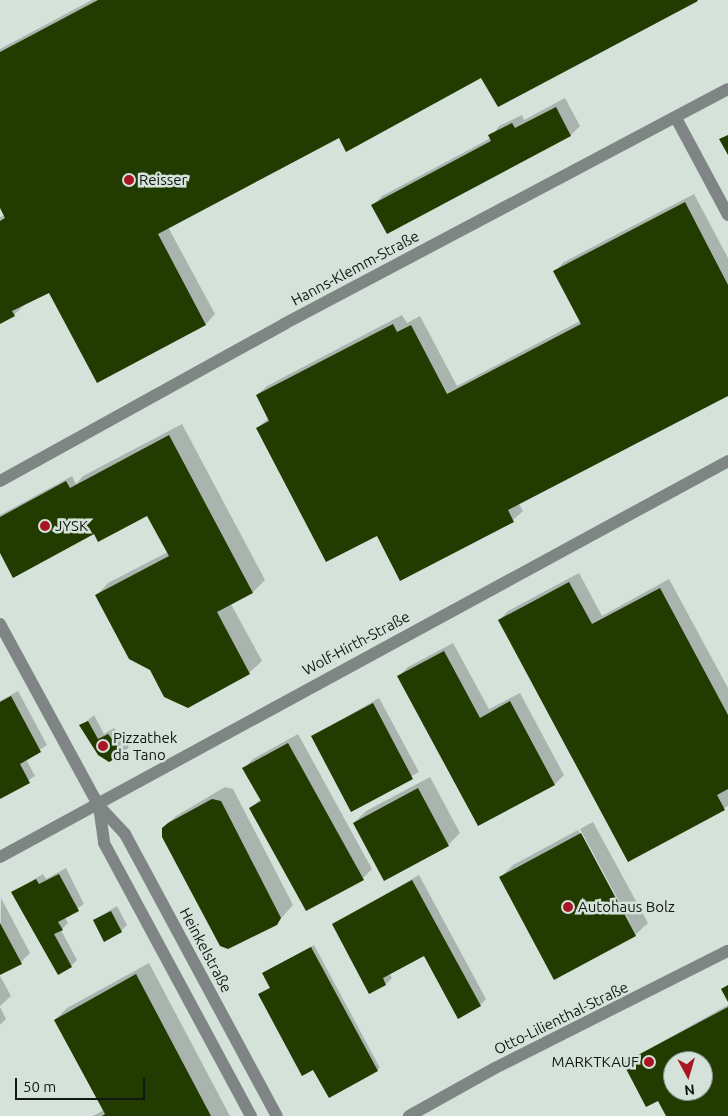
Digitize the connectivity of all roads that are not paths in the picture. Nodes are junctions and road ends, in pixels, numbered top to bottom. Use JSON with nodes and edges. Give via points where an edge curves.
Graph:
{"nodes":[{"id":1,"x":728,"y":90,"type":"edge"},
{"id":2,"x":676,"y":118,"type":"junction"},
{"id":3,"x":728,"y":215,"type":"edge"},
{"id":4,"x":728,"y":461,"type":"edge"},
{"id":5,"x":0,"y":480,"type":"edge"},
{"id":6,"x":0,"y":624,"type":"edge"},
{"id":7,"x":98,"y":806,"type":"junction"},
{"id":8,"x":0,"y":857,"type":"edge"},
{"id":9,"x":728,"y":951,"type":"edge"},
{"id":10,"x":251,"y":1116,"type":"edge"},
{"id":11,"x":277,"y":1116,"type":"edge"},
{"id":12,"x":409,"y":1116,"type":"edge"}],
"edges":[{"from":1,"to":2,"type":"street","name":"Hanns-Klemm-Straße"},
{"from":2,"to":3,"type":"street"},
{"from":2,"to":5,"type":"street","name":"Hanns-Klemm-Straße","via":[[284,324]]},
{"from":4,"to":7,"type":"street","name":"Wolf-Hirth-Straße","via":[[210,741]]},
{"from":6,"to":7,"type":"street","name":"Heinkelstraße"},
{"from":7,"to":8,"type":"street","name":"Wolf-Hirth-Straße"},
{"from":7,"to":10,"type":"street","name":"Heinkelstraße","via":[[104,843]]},
{"from":7,"to":11,"type":"street","name":"Heinkelstraße","via":[[125,834]]},
{"from":9,"to":12,"type":"street","name":"Otto-Lilienthal-Straße","via":[[495,1068]]}]}
